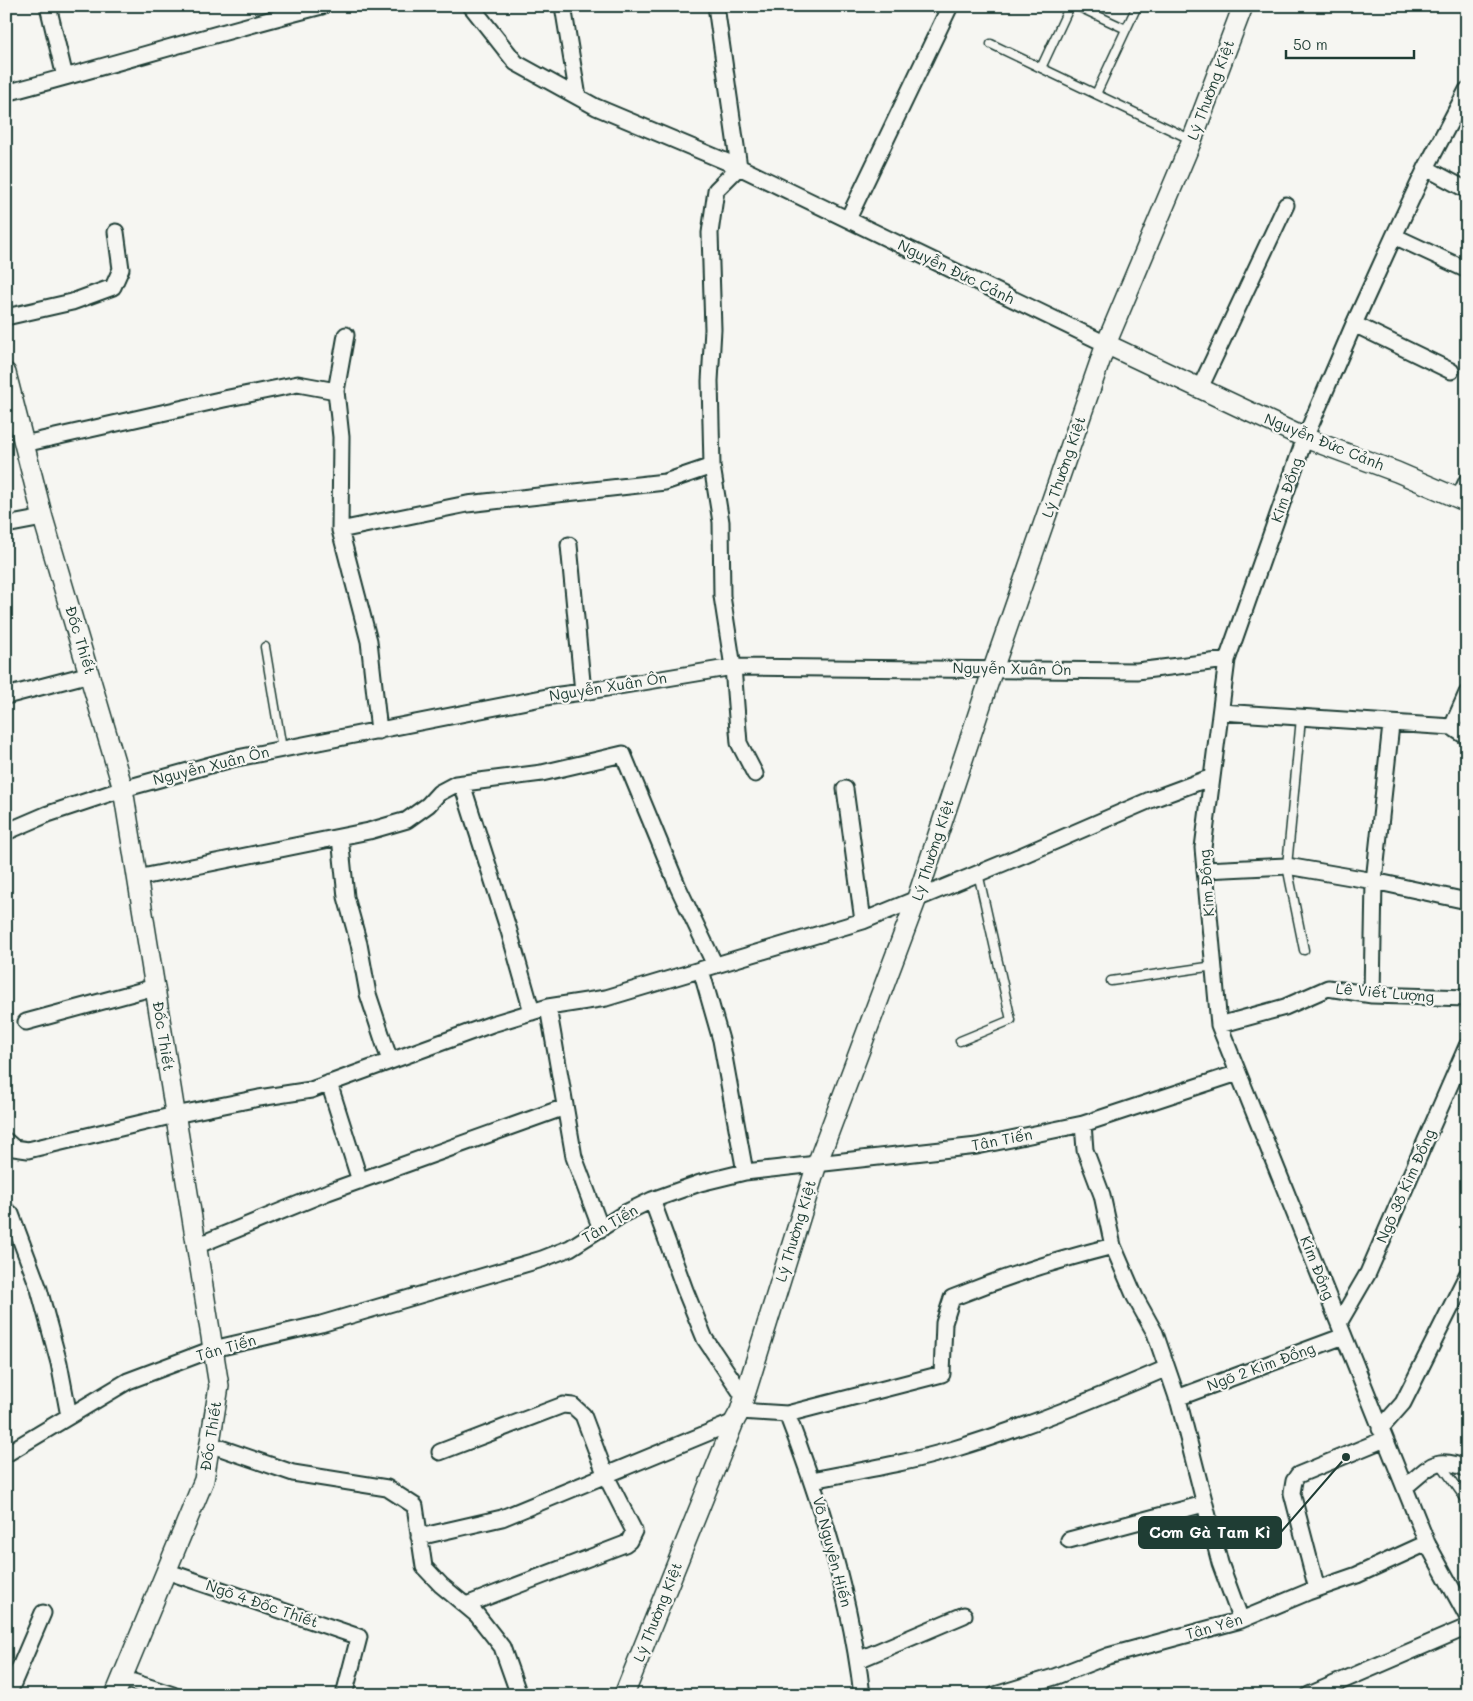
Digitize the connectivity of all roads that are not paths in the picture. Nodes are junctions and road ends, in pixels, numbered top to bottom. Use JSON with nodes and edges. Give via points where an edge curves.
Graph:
{"nodes":[{"id":1,"x":48,"y":6,"type":"edge"},
{"id":2,"x":322,"y":6,"type":"edge"},
{"id":3,"x":471,"y":6,"type":"edge"},
{"id":4,"x":563,"y":6,"type":"edge"},
{"id":5,"x":950,"y":6,"type":"edge"},
{"id":6,"x":1072,"y":6,"type":"edge"},
{"id":7,"x":1077,"y":6,"type":"edge"},
{"id":8,"x":1137,"y":6,"type":"edge"},
{"id":9,"x":1243,"y":6,"type":"edge"},
{"id":10,"x":720,"y":7,"type":"edge"},
{"id":11,"x":1126,"y":29,"type":"junction"},
{"id":12,"x":991,"y":44,"type":"dead end"},
{"id":13,"x":1041,"y":68,"type":"junction"},
{"id":14,"x":65,"y":77,"type":"junction"},
{"id":15,"x":1467,"y":90,"type":"edge"},
{"id":16,"x":6,"y":93,"type":"edge"},
{"id":17,"x":1096,"y":94,"type":"junction"},
{"id":18,"x":578,"y":97,"type":"junction"},
{"id":19,"x":1192,"y":140,"type":"junction"},
{"id":20,"x":739,"y":167,"type":"junction"},
{"id":21,"x":1426,"y":168,"type":"junction"},
{"id":22,"x":1467,"y":190,"type":"edge"},
{"id":23,"x":1286,"y":205,"type":"dead end"},
{"id":24,"x":848,"y":220,"type":"junction"},
{"id":25,"x":116,"y":232,"type":"dead end"},
{"id":26,"x":1394,"y":236,"type":"junction"},
{"id":27,"x":1467,"y":270,"type":"edge"},
{"id":28,"x":6,"y":317,"type":"edge"},
{"id":29,"x":1354,"y":324,"type":"junction"},
{"id":30,"x":346,"y":335,"type":"dead end"},
{"id":31,"x":1106,"y":344,"type":"junction"},
{"id":32,"x":1452,"y":371,"type":"dead end"},
{"id":33,"x":6,"y":373,"type":"edge"},
{"id":34,"x":1200,"y":388,"type":"junction"},
{"id":35,"x":336,"y":391,"type":"junction"},
{"id":36,"x":1305,"y":438,"type":"junction"},
{"id":37,"x":24,"y":444,"type":"junction"},
{"id":38,"x":712,"y":466,"type":"junction"},
{"id":39,"x":1464,"y":494,"type":"edge"},
{"id":40,"x":43,"y":518,"type":"junction"},
{"id":41,"x":6,"y":525,"type":"edge"},
{"id":42,"x":340,"y":530,"type":"junction"},
{"id":43,"x":568,"y":545,"type":"dead end"},
{"id":44,"x":265,"y":647,"type":"dead end"},
{"id":45,"x":1227,"y":660,"type":"junction"},
{"id":46,"x":733,"y":667,"type":"junction"},
{"id":47,"x":993,"y":669,"type":"junction"},
{"id":48,"x":90,"y":674,"type":"junction"},
{"id":49,"x":583,"y":692,"type":"junction"},
{"id":50,"x":1467,"y":694,"type":"edge"},
{"id":51,"x":6,"y":696,"type":"edge"},
{"id":52,"x":1221,"y":712,"type":"junction"},
{"id":53,"x":1302,"y":718,"type":"junction"},
{"id":54,"x":1391,"y":725,"type":"junction"},
{"id":55,"x":1452,"y":728,"type":"junction"},
{"id":56,"x":379,"y":731,"type":"junction"},
{"id":57,"x":1467,"y":737,"type":"edge"},
{"id":58,"x":282,"y":749,"type":"junction"},
{"id":59,"x":755,"y":774,"type":"dead end"},
{"id":60,"x":1212,"y":777,"type":"junction"},
{"id":61,"x":462,"y":784,"type":"junction"},
{"id":62,"x":123,"y":789,"type":"junction"},
{"id":63,"x":845,"y":789,"type":"dead end"},
{"id":64,"x":6,"y":832,"type":"edge"},
{"id":65,"x":340,"y":837,"type":"junction"},
{"id":66,"x":1288,"y":866,"type":"junction"},
{"id":67,"x":1205,"y":870,"type":"junction"},
{"id":68,"x":978,"y":873,"type":"junction"},
{"id":69,"x":137,"y":878,"type":"junction"},
{"id":70,"x":1374,"y":881,"type":"junction"},
{"id":71,"x":917,"y":898,"type":"junction"},
{"id":72,"x":1467,"y":902,"type":"edge"},
{"id":73,"x":863,"y":921,"type":"junction"},
{"id":74,"x":1304,"y":950,"type":"dead end"},
{"id":75,"x":1214,"y":966,"type":"junction"},
{"id":76,"x":708,"y":968,"type":"junction"},
{"id":77,"x":1111,"y":981,"type":"dead end"},
{"id":78,"x":155,"y":987,"type":"junction"},
{"id":79,"x":1372,"y":995,"type":"junction"},
{"id":80,"x":1467,"y":998,"type":"edge"},
{"id":81,"x":548,"y":1007,"type":"junction"},
{"id":82,"x":532,"y":1012,"type":"junction"},
{"id":83,"x":26,"y":1022,"type":"dead end"},
{"id":84,"x":1219,"y":1025,"type":"junction"},
{"id":85,"x":960,"y":1041,"type":"dead end"},
{"id":86,"x":1467,"y":1046,"type":"edge"},
{"id":87,"x":390,"y":1061,"type":"junction"},
{"id":88,"x":1238,"y":1072,"type":"junction"},
{"id":89,"x":329,"y":1083,"type":"junction"},
{"id":90,"x":565,"y":1107,"type":"junction"},
{"id":91,"x":175,"y":1115,"type":"junction"},
{"id":92,"x":1083,"y":1124,"type":"junction"},
{"id":93,"x":6,"y":1141,"type":"edge"},
{"id":94,"x":817,"y":1164,"type":"junction"},
{"id":95,"x":745,"y":1172,"type":"junction"},
{"id":96,"x":360,"y":1181,"type":"junction"},
{"id":97,"x":652,"y":1200,"type":"junction"},
{"id":98,"x":6,"y":1211,"type":"edge"},
{"id":99,"x":601,"y":1229,"type":"junction"},
{"id":100,"x":196,"y":1246,"type":"junction"},
{"id":101,"x":1113,"y":1246,"type":"junction"},
{"id":102,"x":1467,"y":1275,"type":"edge"},
{"id":103,"x":1341,"y":1330,"type":"junction"},
{"id":104,"x":213,"y":1349,"type":"junction"},
{"id":105,"x":1167,"y":1368,"type":"junction"},
{"id":106,"x":1177,"y":1398,"type":"junction"},
{"id":107,"x":740,"y":1410,"type":"junction"},
{"id":108,"x":787,"y":1414,"type":"junction"},
{"id":109,"x":69,"y":1416,"type":"junction"},
{"id":110,"x":1383,"y":1434,"type":"junction"},
{"id":111,"x":209,"y":1444,"type":"junction"},
{"id":112,"x":440,"y":1452,"type":"dead end"},
{"id":113,"x":6,"y":1454,"type":"edge"},
{"id":114,"x":1439,"y":1462,"type":"junction"},
{"id":115,"x":1467,"y":1469,"type":"edge"},
{"id":116,"x":606,"y":1476,"type":"junction"},
{"id":117,"x":812,"y":1480,"type":"junction"},
{"id":118,"x":1404,"y":1487,"type":"junction"},
{"id":119,"x":1467,"y":1501,"type":"edge"},
{"id":120,"x":1204,"y":1504,"type":"junction"},
{"id":121,"x":420,"y":1537,"type":"junction"},
{"id":122,"x":1069,"y":1540,"type":"dead end"},
{"id":123,"x":1427,"y":1543,"type":"junction"},
{"id":124,"x":166,"y":1571,"type":"junction"},
{"id":125,"x":1317,"y":1589,"type":"junction"},
{"id":126,"x":466,"y":1605,"type":"junction"},
{"id":127,"x":43,"y":1613,"type":"dead end"},
{"id":128,"x":964,"y":1614,"type":"dead end"},
{"id":129,"x":1467,"y":1616,"type":"edge"},
{"id":130,"x":1241,"y":1620,"type":"junction"},
{"id":131,"x":1467,"y":1627,"type":"edge"},
{"id":132,"x":858,"y":1660,"type":"junction"},
{"id":133,"x":118,"y":1686,"type":"edge"},
{"id":134,"x":1037,"y":1689,"type":"edge"},
{"id":135,"x":8,"y":1695,"type":"edge"},
{"id":136,"x":173,"y":1695,"type":"edge"},
{"id":137,"x":344,"y":1695,"type":"edge"},
{"id":138,"x":519,"y":1695,"type":"edge"},
{"id":139,"x":624,"y":1695,"type":"edge"},
{"id":140,"x":862,"y":1695,"type":"edge"},
{"id":141,"x":995,"y":1695,"type":"edge"},
{"id":142,"x":1309,"y":1695,"type":"edge"}],
"edges":[{"from":1,"to":14,"type":"street"},
{"from":2,"to":14,"type":"street"},
{"from":3,"to":18,"type":"street","name":"Nguyễn Đức Cảnh","via":[[516,63]]},
{"from":4,"to":18,"type":"street"},
{"from":5,"to":24,"type":"street"},
{"from":6,"to":13,"type":"lane"},
{"from":7,"to":11,"type":"lane"},
{"from":8,"to":11,"type":"lane"},
{"from":9,"to":19,"type":"street","name":"Lý Thường Kiệt"},
{"from":10,"to":20,"type":"street"},
{"from":11,"to":17,"type":"lane"},
{"from":12,"to":13,"type":"lane"},
{"from":13,"to":17,"type":"lane"},
{"from":14,"to":16,"type":"street"},
{"from":15,"to":21,"type":"street","name":"Kim Đồng"},
{"from":17,"to":19,"type":"lane"},
{"from":18,"to":20,"type":"street","name":"Nguyễn Đức Cảnh"},
{"from":19,"to":31,"type":"street","name":"Lý Thường Kiệt"},
{"from":20,"to":24,"type":"street","name":"Nguyễn Đức Cảnh"},
{"from":20,"to":38,"type":"street","via":[[716,190],[710,233]]},
{"from":21,"to":22,"type":"street"},
{"from":21,"to":26,"type":"street","name":"Kim Đồng"},
{"from":23,"to":34,"type":"street"},
{"from":24,"to":31,"type":"street","name":"Nguyễn Đức Cảnh"},
{"from":25,"to":28,"type":"street","via":[[121,269],[113,288],[72,302]]},
{"from":26,"to":27,"type":"street"},
{"from":26,"to":29,"type":"street","name":"Kim Đồng"},
{"from":29,"to":32,"type":"street"},
{"from":29,"to":36,"type":"street","name":"Kim Đồng"},
{"from":30,"to":35,"type":"street"},
{"from":31,"to":34,"type":"street","name":"Nguyễn Đức Cảnh"},
{"from":31,"to":47,"type":"street","name":"Lý Thường Kiệt"},
{"from":33,"to":37,"type":"street","name":"Đốc Thiết"},
{"from":34,"to":36,"type":"street","name":"Nguyễn Đức Cảnh"},
{"from":35,"to":37,"type":"street","via":[[298,384]]},
{"from":35,"to":42,"type":"street","via":[[341,437]]},
{"from":36,"to":39,"type":"street","name":"Nguyễn Đức Cảnh"},
{"from":36,"to":45,"type":"street","name":"Kim Đồng"},
{"from":37,"to":40,"type":"street","name":"Đốc Thiết"},
{"from":38,"to":42,"type":"street","via":[[665,482],[467,504]]},
{"from":38,"to":46,"type":"street","via":[[721,522],[722,596]]},
{"from":40,"to":41,"type":"street"},
{"from":40,"to":48,"type":"street","name":"Đốc Thiết"},
{"from":42,"to":56,"type":"street","via":[[369,641]]},
{"from":43,"to":49,"type":"street"},
{"from":44,"to":58,"type":"lane"},
{"from":45,"to":47,"type":"street","name":"Nguyễn Xuân Ôn","via":[[1136,671]]},
{"from":45,"to":52,"type":"street","name":"Kim Đồng"},
{"from":46,"to":47,"type":"street","name":"Nguyễn Xuân Ôn"},
{"from":46,"to":49,"type":"street","name":"Nguyễn Xuân Ôn"},
{"from":46,"to":59,"type":"street","via":[[739,743]]},
{"from":47,"to":71,"type":"street","name":"Lý Thường Kiệt"},
{"from":48,"to":51,"type":"street"},
{"from":48,"to":62,"type":"street","name":"Đốc Thiết"},
{"from":49,"to":56,"type":"street","name":"Nguyễn Xuân Ôn"},
{"from":50,"to":55,"type":"street"},
{"from":52,"to":53,"type":"street"},
{"from":52,"to":60,"type":"street","name":"Kim Đồng"},
{"from":53,"to":54,"type":"street"},
{"from":53,"to":66,"type":"lane"},
{"from":54,"to":55,"type":"street"},
{"from":54,"to":70,"type":"street"},
{"from":55,"to":57,"type":"street"},
{"from":56,"to":58,"type":"street","name":"Nguyễn Xuân Ôn"},
{"from":58,"to":62,"type":"street","name":"Nguyễn Xuân Ôn","via":[[232,759]]},
{"from":60,"to":67,"type":"street","name":"Kim Đồng","via":[[1203,848]]},
{"from":60,"to":68,"type":"street"},
{"from":61,"to":65,"type":"street","via":[[439,793],[407,820]]},
{"from":61,"to":76,"type":"street","via":[[542,773],[623,754]]},
{"from":61,"to":82,"type":"street"},
{"from":62,"to":64,"type":"street","name":"Nguyễn Xuân Ôn"},
{"from":62,"to":69,"type":"street","name":"Đốc Thiết"},
{"from":63,"to":73,"type":"street"},
{"from":65,"to":69,"type":"street"},
{"from":65,"to":87,"type":"street","via":[[346,897],[368,994]]},
{"from":66,"to":67,"type":"street"},
{"from":66,"to":70,"type":"street"},
{"from":66,"to":74,"type":"lane"},
{"from":67,"to":75,"type":"street","name":"Kim Đồng"},
{"from":68,"to":71,"type":"street"},
{"from":68,"to":85,"type":"lane","via":[[1010,1020]]},
{"from":69,"to":78,"type":"street","name":"Đốc Thiết"},
{"from":70,"to":72,"type":"street"},
{"from":70,"to":79,"type":"street"},
{"from":71,"to":73,"type":"street"},
{"from":71,"to":94,"type":"street","name":"Lý Thường Kiệt"},
{"from":73,"to":76,"type":"street"},
{"from":75,"to":77,"type":"lane"},
{"from":75,"to":84,"type":"street","name":"Kim Đồng"},
{"from":76,"to":81,"type":"street","via":[[606,998]]},
{"from":76,"to":95,"type":"street"},
{"from":78,"to":83,"type":"street"},
{"from":78,"to":91,"type":"street","name":"Đốc Thiết"},
{"from":79,"to":80,"type":"street","name":"Lê Viết Lượng"},
{"from":79,"to":84,"type":"street","name":"Lê Viết Lượng","via":[[1328,988],[1285,1007]]},
{"from":81,"to":82,"type":"street"},
{"from":81,"to":90,"type":"street"},
{"from":82,"to":87,"type":"street"},
{"from":84,"to":88,"type":"street","name":"Kim Đồng"},
{"from":86,"to":103,"type":"street","name":"Ngõ 38 Kim Đồng"},
{"from":87,"to":89,"type":"street"},
{"from":88,"to":92,"type":"street","name":"Tân Tiến"},
{"from":88,"to":103,"type":"street","name":"Kim Đồng"},
{"from":89,"to":91,"type":"street","via":[[311,1090]]},
{"from":89,"to":96,"type":"street"},
{"from":90,"to":96,"type":"street"},
{"from":90,"to":99,"type":"street","via":[[574,1157]]},
{"from":91,"to":93,"type":"street","via":[[28,1150],[14,1148]]},
{"from":91,"to":100,"type":"street","name":"Đốc Thiết"},
{"from":92,"to":94,"type":"street","name":"Tân Tiến","via":[[977,1146]]},
{"from":92,"to":101,"type":"street","via":[[1085,1150],[1102,1195]]},
{"from":94,"to":95,"type":"street","name":"Tân Tiến"},
{"from":94,"to":107,"type":"street","name":"Lý Thường Kiệt"},
{"from":95,"to":97,"type":"street","name":"Tân Tiến"},
{"from":96,"to":100,"type":"street"},
{"from":97,"to":99,"type":"street","name":"Tân Tiến"},
{"from":97,"to":107,"type":"street","via":[[705,1339]]},
{"from":98,"to":109,"type":"street","via":[[11,1214],[39,1289]]},
{"from":99,"to":104,"type":"street","name":"Tân Tiến","via":[[570,1248],[509,1269],[321,1324]]},
{"from":100,"to":104,"type":"street","name":"Đốc Thiết"},
{"from":101,"to":105,"type":"street","via":[[1155,1333]]},
{"from":101,"to":108,"type":"street","via":[[1004,1277],[952,1298],[944,1323],[942,1374]]},
{"from":102,"to":110,"type":"street","via":[[1403,1403]]},
{"from":103,"to":106,"type":"street","name":"Ngõ 2 Kim Đồng"},
{"from":103,"to":110,"type":"street","name":"Kim Đồng"},
{"from":104,"to":109,"type":"street","name":"Tân Tiến","via":[[128,1381]]},
{"from":104,"to":111,"type":"street","name":"Đốc Thiết","via":[[218,1386]]},
{"from":105,"to":106,"type":"street"},
{"from":105,"to":117,"type":"street","via":[[1095,1399],[953,1450]]},
{"from":106,"to":120,"type":"street"},
{"from":107,"to":108,"type":"street"},
{"from":107,"to":116,"type":"street"},
{"from":107,"to":139,"type":"street","name":"Lý Thường Kiệt"},
{"from":108,"to":117,"type":"street","name":"Võ Nguyên Hiến"},
{"from":109,"to":113,"type":"street","name":"Tân Tiến"},
{"from":110,"to":118,"type":"street","name":"Kim Đồng"},
{"from":110,"to":125,"type":"street","via":[[1298,1475],[1294,1481],[1292,1493]]},
{"from":111,"to":121,"type":"street","via":[[293,1473],[387,1488],[415,1506]]},
{"from":111,"to":124,"type":"street","name":"Đốc Thiết","via":[[204,1480]]},
{"from":112,"to":116,"type":"street","via":[[568,1405],[583,1414]]},
{"from":114,"to":115,"type":"street"},
{"from":114,"to":118,"type":"street"},
{"from":114,"to":119,"type":"lane"},
{"from":116,"to":121,"type":"street","via":[[502,1518]]},
{"from":116,"to":126,"type":"street","via":[[633,1528],[629,1541]]},
{"from":117,"to":132,"type":"street","name":"Võ Nguyên Hiến","via":[[842,1580]]},
{"from":118,"to":123,"type":"street","name":"Kim Đồng"},
{"from":120,"to":122,"type":"street"},
{"from":120,"to":130,"type":"street","via":[[1220,1563]]},
{"from":121,"to":126,"type":"street","via":[[424,1567]]},
{"from":123,"to":125,"type":"street","name":"Tân Yên","via":[[1357,1575]]},
{"from":123,"to":129,"type":"street","name":"Kim Đồng"},
{"from":124,"to":133,"type":"street","name":"Đốc Thiết"},
{"from":124,"to":137,"type":"street","name":"Ngõ 4 Đốc Thiết","via":[[359,1638]]},
{"from":125,"to":130,"type":"street","name":"Tân Yên"},
{"from":126,"to":138,"type":"street","via":[[502,1647]]},
{"from":127,"to":135,"type":"street"},
{"from":128,"to":132,"type":"street"},
{"from":130,"to":134,"type":"street","name":"Tân Yên","via":[[1108,1656]]},
{"from":131,"to":142,"type":"street"},
{"from":132,"to":140,"type":"street","name":"Võ Nguyên Hiến"},
{"from":133,"to":136,"type":"street"},
{"from":134,"to":141,"type":"street","name":"Tân Yên"}]}
